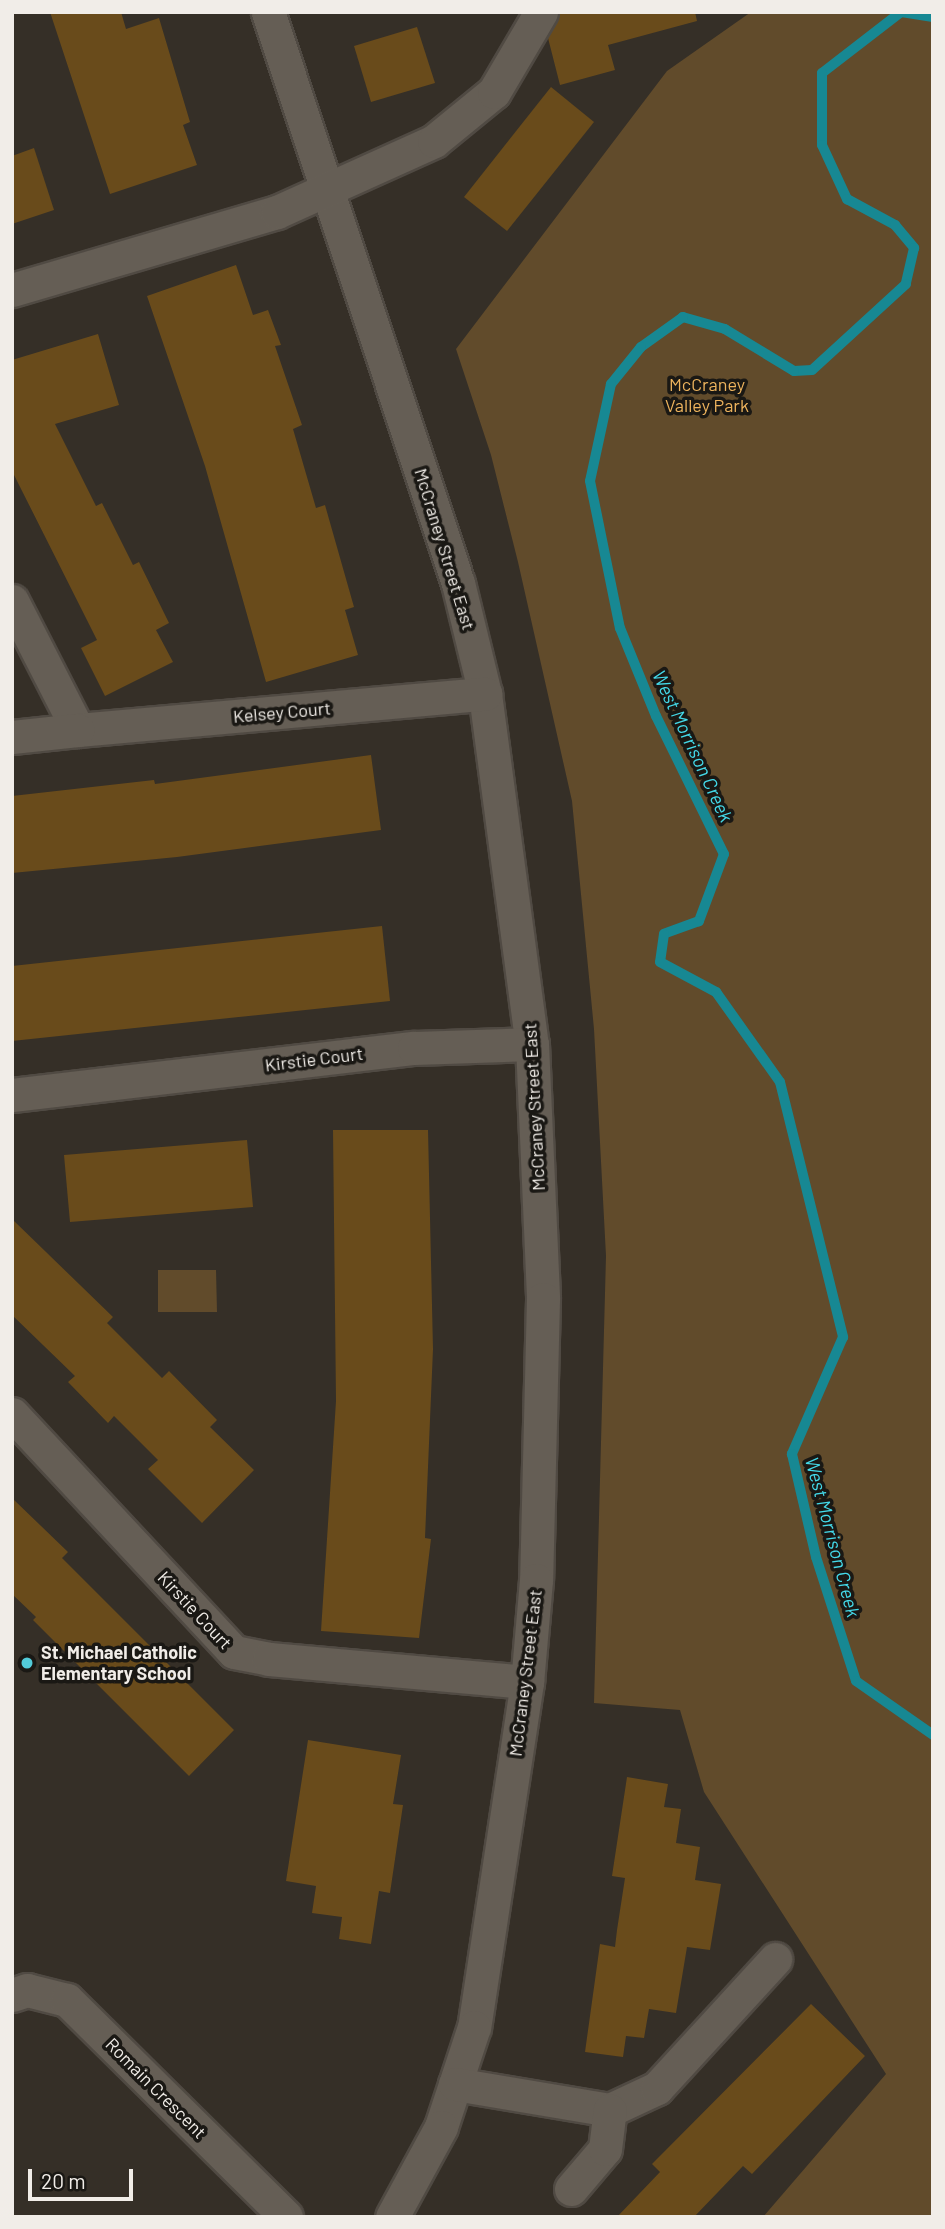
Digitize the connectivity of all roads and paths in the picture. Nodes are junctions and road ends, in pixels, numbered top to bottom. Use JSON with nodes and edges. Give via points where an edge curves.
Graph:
{"nodes":[{"id":1,"x":268,"y":12,"type":"edge"},
{"id":2,"x":541,"y":12,"type":"edge"},
{"id":3,"x":328,"y":188,"type":"junction"},
{"id":4,"x":12,"y":290,"type":"edge"},
{"id":5,"x":12,"y":601,"type":"edge"},
{"id":6,"x":485,"y":694,"type":"junction"},
{"id":7,"x":78,"y":730,"type":"junction"},
{"id":8,"x":12,"y":737,"type":"edge"},
{"id":9,"x":532,"y":1044,"type":"junction"},
{"id":10,"x":12,"y":1095,"type":"edge"},
{"id":11,"x":12,"y":1414,"type":"edge"},
{"id":12,"x":527,"y":1682,"type":"junction"},
{"id":13,"x":775,"y":1959,"type":"dead end"},
{"id":14,"x":12,"y":1995,"type":"edge"},
{"id":15,"x":455,"y":2084,"type":"junction"},
{"id":16,"x":610,"y":2110,"type":"junction"},
{"id":17,"x":571,"y":2189,"type":"dead end"},
{"id":18,"x":286,"y":2217,"type":"edge"},
{"id":19,"x":392,"y":2217,"type":"edge"}],
"edges":[{"from":1,"to":3,"type":"street","name":"McCraney Street East"},
{"from":2,"to":3,"type":"street","via":[[494,92],[484,101],[434,141]]},
{"from":3,"to":4,"type":"street","via":[[277,212]]},
{"from":3,"to":6,"type":"street","name":"McCraney Street East","via":[[458,583]]},
{"from":5,"to":7,"type":"street"},
{"from":6,"to":7,"type":"street","name":"Kelsey Court"},
{"from":6,"to":9,"type":"street","name":"McCraney Street East"},
{"from":7,"to":8,"type":"street","name":"Kelsey Court"},
{"from":9,"to":10,"type":"street","name":"Kirstie Court","via":[[414,1048]]},
{"from":9,"to":12,"type":"street","name":"McCraney Street East","via":[[543,1299],[536,1580]]},
{"from":11,"to":12,"type":"street","name":"Kirstie Court","via":[[234,1651],[282,1660]]},
{"from":12,"to":15,"type":"street","name":"McCraney Street East","via":[[474,2027]]},
{"from":13,"to":16,"type":"street","via":[[657,2088]]},
{"from":14,"to":18,"type":"street","name":"Romain Crescent","via":[[27,1990],[67,2000]]},
{"from":15,"to":16,"type":"street"},
{"from":15,"to":19,"type":"street","name":"McCraney Street East","via":[[441,2127]]},
{"from":16,"to":17,"type":"street","via":[[605,2149]]}]}
